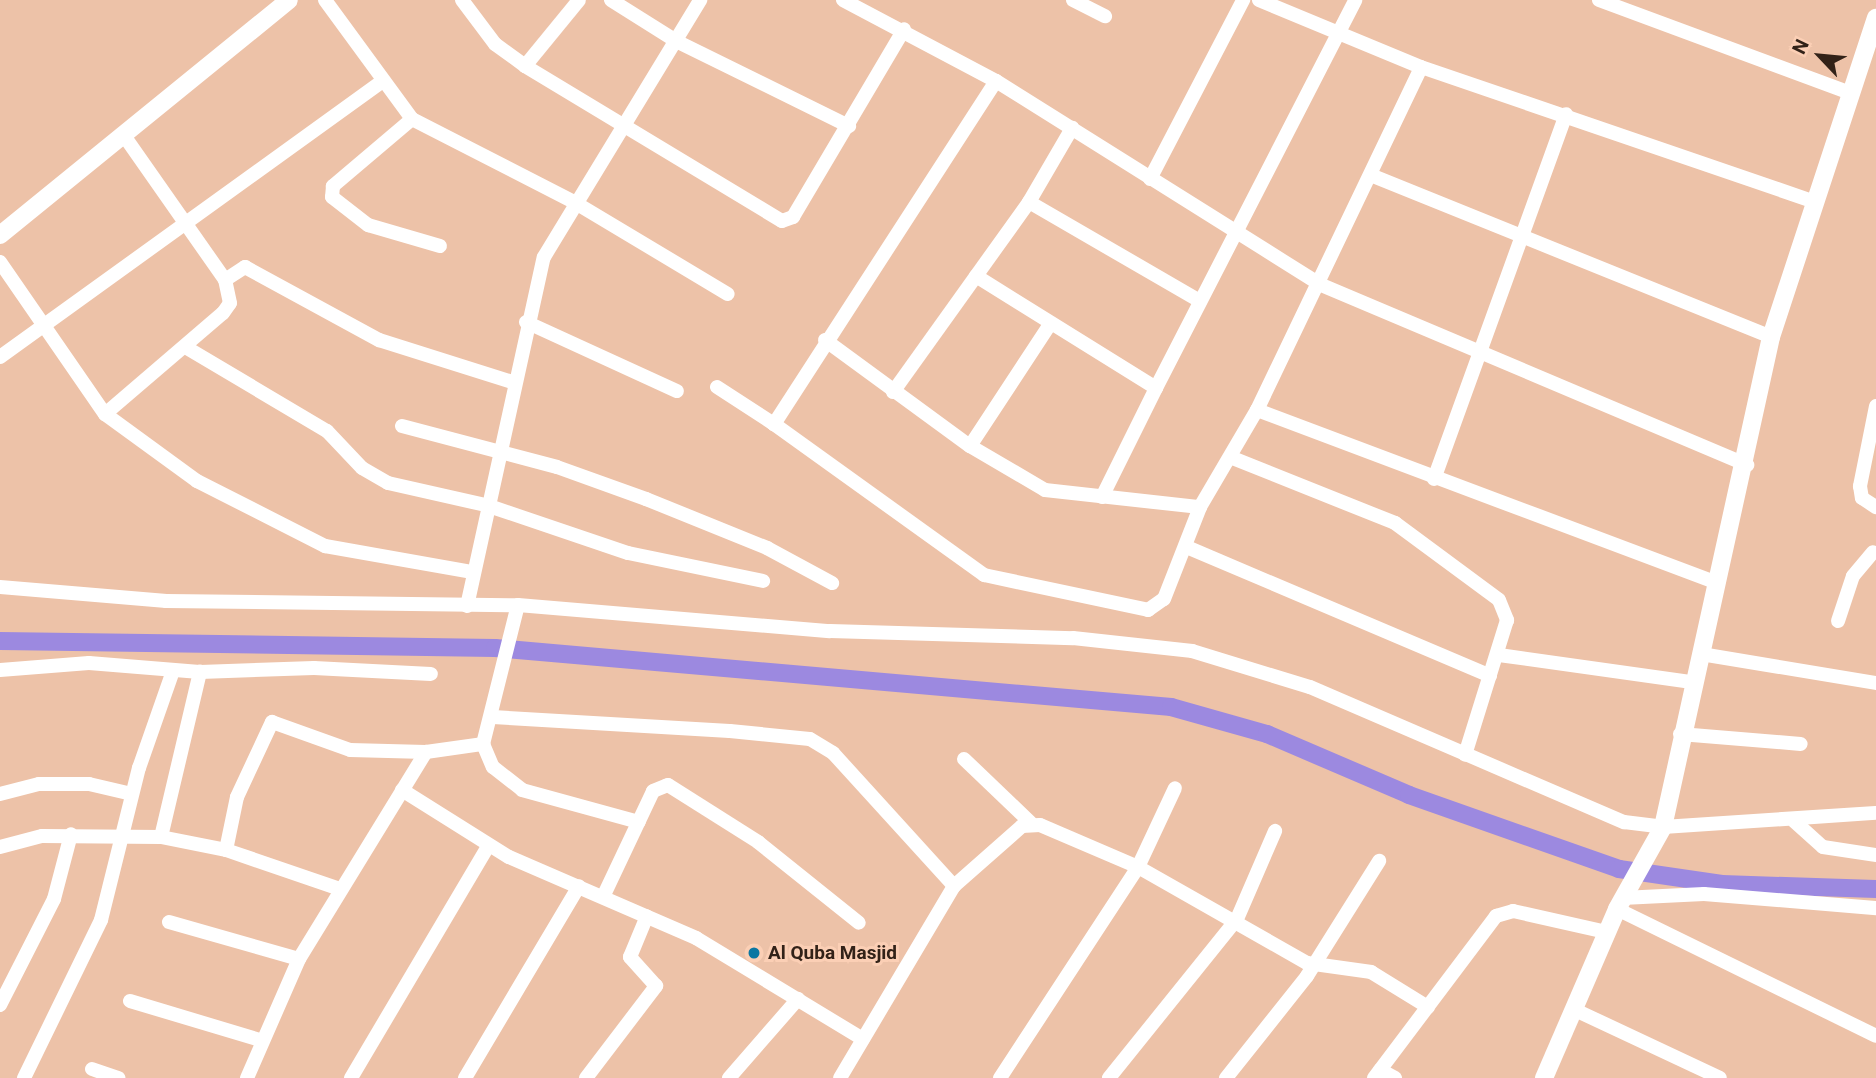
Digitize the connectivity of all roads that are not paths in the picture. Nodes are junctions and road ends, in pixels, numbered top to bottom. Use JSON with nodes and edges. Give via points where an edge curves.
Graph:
{"nodes":[{"id":1,"x":289,"y":0,"type":"edge"},
{"id":2,"x":325,"y":0,"type":"edge"},
{"id":3,"x":462,"y":0,"type":"edge"},
{"id":4,"x":579,"y":0,"type":"edge"},
{"id":5,"x":611,"y":0,"type":"edge"},
{"id":6,"x":700,"y":0,"type":"edge"},
{"id":7,"x":842,"y":0,"type":"edge"},
{"id":8,"x":1073,"y":0,"type":"edge"},
{"id":9,"x":1242,"y":0,"type":"edge"},
{"id":10,"x":1259,"y":0,"type":"edge"},
{"id":11,"x":1355,"y":0,"type":"edge"},
{"id":12,"x":1599,"y":0,"type":"edge"},
{"id":13,"x":1105,"y":16,"type":"dead end"},
{"id":14,"x":1876,"y":18,"type":"edge"},
{"id":15,"x":904,"y":29,"type":"junction"},
{"id":16,"x":1336,"y":32,"type":"junction"},
{"id":17,"x":676,"y":41,"type":"junction"},
{"id":18,"x":526,"y":66,"type":"junction"},
{"id":19,"x":1421,"y":67,"type":"junction"},
{"id":20,"x":996,"y":81,"type":"junction"},
{"id":21,"x":380,"y":83,"type":"junction"},
{"id":22,"x":1851,"y":93,"type":"junction"},
{"id":23,"x":1566,"y":114,"type":"junction"},
{"id":24,"x":412,"y":119,"type":"junction"},
{"id":25,"x":624,"y":126,"type":"junction"},
{"id":26,"x":849,"y":126,"type":"junction"},
{"id":27,"x":1072,"y":128,"type":"junction"},
{"id":28,"x":125,"y":137,"type":"junction"},
{"id":29,"x":1373,"y":176,"type":"junction"},
{"id":30,"x":1150,"y":179,"type":"junction"},
{"id":31,"x":1812,"y":201,"type":"junction"},
{"id":32,"x":574,"y":202,"type":"junction"},
{"id":33,"x":1029,"y":202,"type":"junction"},
{"id":34,"x":187,"y":222,"type":"junction"},
{"id":35,"x":1235,"y":234,"type":"junction"},
{"id":36,"x":1523,"y":234,"type":"junction"},
{"id":37,"x":0,"y":235,"type":"edge"},
{"id":38,"x":440,"y":246,"type":"dead end"},
{"id":39,"x":0,"y":262,"type":"edge"},
{"id":40,"x":976,"y":276,"type":"junction"},
{"id":41,"x":225,"y":280,"type":"junction"},
{"id":42,"x":1319,"y":284,"type":"junction"},
{"id":43,"x":728,"y":294,"type":"dead end"},
{"id":44,"x":1198,"y":300,"type":"junction"},
{"id":45,"x":526,"y":322,"type":"junction"},
{"id":46,"x":1050,"y":324,"type":"junction"},
{"id":47,"x":43,"y":327,"type":"junction"},
{"id":48,"x":1771,"y":337,"type":"junction"},
{"id":49,"x":825,"y":340,"type":"junction"},
{"id":50,"x":187,"y":348,"type":"junction"},
{"id":51,"x":1482,"y":356,"type":"junction"},
{"id":52,"x":0,"y":357,"type":"edge"},
{"id":53,"x":512,"y":383,"type":"junction"},
{"id":54,"x":717,"y":387,"type":"dead end"},
{"id":55,"x":1156,"y":388,"type":"junction"},
{"id":56,"x":677,"y":391,"type":"dead end"},
{"id":57,"x":893,"y":392,"type":"junction"},
{"id":58,"x":1876,"y":405,"type":"edge"},
{"id":59,"x":1257,"y":410,"type":"junction"},
{"id":60,"x":105,"y":414,"type":"junction"},
{"id":61,"x":774,"y":424,"type":"junction"},
{"id":62,"x":402,"y":426,"type":"dead end"},
{"id":63,"x":970,"y":446,"type":"junction"},
{"id":64,"x":499,"y":453,"type":"junction"},
{"id":65,"x":1230,"y":457,"type":"junction"},
{"id":66,"x":1747,"y":465,"type":"junction"},
{"id":67,"x":1433,"y":479,"type":"junction"},
{"id":68,"x":1102,"y":497,"type":"junction"},
{"id":69,"x":486,"y":505,"type":"junction"},
{"id":70,"x":1200,"y":507,"type":"junction"},
{"id":71,"x":1876,"y":507,"type":"edge"},
{"id":72,"x":1189,"y":548,"type":"junction"},
{"id":73,"x":1875,"y":551,"type":"edge"},
{"id":74,"x":473,"y":572,"type":"junction"},
{"id":75,"x":763,"y":582,"type":"dead end"},
{"id":76,"x":1715,"y":582,"type":"junction"},
{"id":77,"x":832,"y":583,"type":"dead end"},
{"id":78,"x":0,"y":587,"type":"edge"},
{"id":79,"x":467,"y":606,"type":"junction"},
{"id":80,"x":518,"y":606,"type":"junction"},
{"id":81,"x":1838,"y":621,"type":"dead end"},
{"id":82,"x":1701,"y":654,"type":"junction"},
{"id":83,"x":1499,"y":655,"type":"junction"},
{"id":84,"x":0,"y":670,"type":"edge"},
{"id":85,"x":173,"y":671,"type":"junction"},
{"id":86,"x":200,"y":672,"type":"junction"},
{"id":87,"x":430,"y":674,"type":"dead end"},
{"id":88,"x":1490,"y":676,"type":"junction"},
{"id":89,"x":1690,"y":682,"type":"junction"},
{"id":90,"x":1876,"y":683,"type":"edge"},
{"id":91,"x":493,"y":717,"type":"junction"},
{"id":92,"x":1680,"y":734,"type":"junction"},
{"id":93,"x":483,"y":744,"type":"junction"},
{"id":94,"x":1801,"y":744,"type":"dead end"},
{"id":95,"x":426,"y":752,"type":"junction"},
{"id":96,"x":1465,"y":755,"type":"junction"},
{"id":97,"x":964,"y":759,"type":"dead end"},
{"id":98,"x":1175,"y":788,"type":"dead end"},
{"id":99,"x":402,"y":790,"type":"junction"},
{"id":100,"x":0,"y":794,"type":"edge"},
{"id":101,"x":132,"y":794,"type":"junction"},
{"id":102,"x":1876,"y":813,"type":"edge"},
{"id":103,"x":1794,"y":821,"type":"junction"},
{"id":104,"x":639,"y":822,"type":"junction"},
{"id":105,"x":1032,"y":824,"type":"junction"},
{"id":106,"x":1663,"y":827,"type":"junction"},
{"id":107,"x":1275,"y":831,"type":"dead end"},
{"id":108,"x":71,"y":834,"type":"junction"},
{"id":109,"x":123,"y":836,"type":"junction"},
{"id":110,"x":161,"y":837,"type":"junction"},
{"id":111,"x":0,"y":846,"type":"edge"},
{"id":112,"x":488,"y":846,"type":"junction"},
{"id":113,"x":226,"y":850,"type":"junction"},
{"id":114,"x":1876,"y":855,"type":"edge"},
{"id":115,"x":1379,"y":861,"type":"dead end"},
{"id":116,"x":1138,"y":867,"type":"junction"},
{"id":117,"x":579,"y":886,"type":"junction"},
{"id":118,"x":954,"y":886,"type":"junction"},
{"id":119,"x":340,"y":889,"type":"junction"},
{"id":120,"x":603,"y":897,"type":"junction"},
{"id":121,"x":1622,"y":898,"type":"junction"},
{"id":122,"x":1876,"y":908,"type":"edge"},
{"id":123,"x":647,"y":916,"type":"junction"},
{"id":124,"x":1237,"y":919,"type":"junction"},
{"id":125,"x":169,"y":922,"type":"dead end"},
{"id":126,"x":859,"y":923,"type":"dead end"},
{"id":127,"x":1606,"y":933,"type":"junction"},
{"id":128,"x":299,"y":959,"type":"junction"},
{"id":129,"x":1314,"y":965,"type":"junction"},
{"id":130,"x":797,"y":999,"type":"junction"},
{"id":131,"x":130,"y":1001,"type":"dead end"},
{"id":132,"x":0,"y":1005,"type":"edge"},
{"id":133,"x":1428,"y":1007,"type":"junction"},
{"id":134,"x":1573,"y":1009,"type":"junction"},
{"id":135,"x":1876,"y":1036,"type":"edge"},
{"id":136,"x":863,"y":1039,"type":"junction"},
{"id":137,"x":260,"y":1040,"type":"junction"},
{"id":138,"x":92,"y":1069,"type":"dead end"},
{"id":139,"x":1377,"y":1074,"type":"edge"},
{"id":140,"x":24,"y":1078,"type":"edge"},
{"id":141,"x":118,"y":1078,"type":"edge"},
{"id":142,"x":247,"y":1078,"type":"edge"},
{"id":143,"x":351,"y":1078,"type":"edge"},
{"id":144,"x":465,"y":1078,"type":"edge"},
{"id":145,"x":586,"y":1078,"type":"edge"},
{"id":146,"x":729,"y":1078,"type":"edge"},
{"id":147,"x":840,"y":1078,"type":"edge"},
{"id":148,"x":1000,"y":1078,"type":"edge"},
{"id":149,"x":1109,"y":1078,"type":"edge"},
{"id":150,"x":1226,"y":1078,"type":"edge"},
{"id":151,"x":1395,"y":1078,"type":"edge"},
{"id":152,"x":1544,"y":1078,"type":"edge"},
{"id":153,"x":1720,"y":1078,"type":"edge"}],
"edges":[{"from":1,"to":28,"type":"street"},
{"from":2,"to":21,"type":"street"},
{"from":3,"to":18,"type":"street","via":[[495,44]]},
{"from":4,"to":18,"type":"street"},
{"from":5,"to":17,"type":"street"},
{"from":6,"to":17,"type":"street"},
{"from":7,"to":15,"type":"street"},
{"from":8,"to":13,"type":"street"},
{"from":9,"to":30,"type":"street"},
{"from":10,"to":16,"type":"street"},
{"from":11,"to":16,"type":"street"},
{"from":12,"to":22,"type":"street"},
{"from":14,"to":22,"type":"street"},
{"from":15,"to":20,"type":"street"},
{"from":15,"to":26,"type":"street"},
{"from":16,"to":19,"type":"street"},
{"from":16,"to":35,"type":"street"},
{"from":17,"to":25,"type":"street"},
{"from":17,"to":26,"type":"street"},
{"from":18,"to":25,"type":"street"},
{"from":19,"to":23,"type":"street"},
{"from":19,"to":29,"type":"street"},
{"from":20,"to":27,"type":"street"},
{"from":20,"to":49,"type":"street"},
{"from":21,"to":24,"type":"street"},
{"from":21,"to":34,"type":"street"},
{"from":22,"to":31,"type":"street"},
{"from":23,"to":31,"type":"street"},
{"from":23,"to":36,"type":"street"},
{"from":24,"to":32,"type":"street"},
{"from":24,"to":38,"type":"street","via":[[333,186],[332,197],[368,225]]},
{"from":25,"to":26,"type":"street","via":[[782,220],[793,216]]},
{"from":25,"to":32,"type":"street"},
{"from":27,"to":30,"type":"street"},
{"from":27,"to":33,"type":"street"},
{"from":28,"to":34,"type":"street"},
{"from":28,"to":37,"type":"street"},
{"from":29,"to":36,"type":"street"},
{"from":29,"to":42,"type":"street"},
{"from":30,"to":35,"type":"street"},
{"from":31,"to":48,"type":"street"},
{"from":32,"to":43,"type":"street"},
{"from":32,"to":45,"type":"street","via":[[544,257]]},
{"from":33,"to":40,"type":"street"},
{"from":33,"to":44,"type":"street"},
{"from":34,"to":41,"type":"street"},
{"from":34,"to":47,"type":"street"},
{"from":35,"to":42,"type":"street"},
{"from":35,"to":44,"type":"street"},
{"from":36,"to":48,"type":"street"},
{"from":36,"to":51,"type":"street"},
{"from":39,"to":47,"type":"street"},
{"from":40,"to":46,"type":"street"},
{"from":40,"to":57,"type":"street"},
{"from":41,"to":50,"type":"street","via":[[229,303]]},
{"from":41,"to":53,"type":"street","via":[[254,267],[379,340]]},
{"from":42,"to":51,"type":"street"},
{"from":42,"to":59,"type":"street"},
{"from":44,"to":55,"type":"street"},
{"from":45,"to":53,"type":"street"},
{"from":45,"to":56,"type":"street"},
{"from":46,"to":55,"type":"street"},
{"from":46,"to":63,"type":"street"},
{"from":47,"to":52,"type":"street"},
{"from":47,"to":60,"type":"street"},
{"from":48,"to":66,"type":"street"},
{"from":49,"to":57,"type":"street"},
{"from":49,"to":61,"type":"street"},
{"from":50,"to":60,"type":"street"},
{"from":50,"to":69,"type":"street","via":[[327,430],[374,477]]},
{"from":51,"to":66,"type":"street"},
{"from":51,"to":67,"type":"street"},
{"from":53,"to":64,"type":"street"},
{"from":54,"to":61,"type":"street"},
{"from":55,"to":68,"type":"street"},
{"from":57,"to":63,"type":"street"},
{"from":58,"to":71,"type":"street","via":[[1860,486],[1862,498]]},
{"from":59,"to":65,"type":"street"},
{"from":59,"to":67,"type":"street"},
{"from":60,"to":74,"type":"street","via":[[197,481],[279,527],[325,546]]},
{"from":61,"to":72,"type":"street","via":[[984,575],[1148,610],[1160,606]]},
{"from":62,"to":64,"type":"street"},
{"from":63,"to":68,"type":"street","via":[[1045,490]]},
{"from":64,"to":69,"type":"street"},
{"from":64,"to":77,"type":"street","via":[[646,499],[767,548]]},
{"from":65,"to":70,"type":"street"},
{"from":65,"to":83,"type":"street","via":[[1395,523],[1434,547],[1499,600],[1507,620]]},
{"from":66,"to":76,"type":"street"},
{"from":67,"to":76,"type":"street"},
{"from":68,"to":70,"type":"street"},
{"from":69,"to":74,"type":"street"},
{"from":69,"to":75,"type":"street","via":[[628,553]]},
{"from":70,"to":72,"type":"street"},
{"from":72,"to":88,"type":"street"},
{"from":73,"to":81,"type":"street","via":[[1853,576]]},
{"from":74,"to":79,"type":"street"},
{"from":76,"to":82,"type":"street"},
{"from":78,"to":79,"type":"street","via":[[166,601]]},
{"from":79,"to":80,"type":"street"},
{"from":80,"to":91,"type":"street"},
{"from":80,"to":96,"type":"street","via":[[830,631],[1073,638],[1192,651],[1310,687]]},
{"from":82,"to":89,"type":"street"},
{"from":82,"to":90,"type":"street"},
{"from":83,"to":88,"type":"street"},
{"from":83,"to":89,"type":"street"},
{"from":84,"to":85,"type":"street","via":[[89,663]]},
{"from":85,"to":86,"type":"street"},
{"from":85,"to":101,"type":"street"},
{"from":86,"to":87,"type":"street","via":[[314,668]]},
{"from":86,"to":110,"type":"street"},
{"from":88,"to":96,"type":"street"},
{"from":89,"to":92,"type":"street"},
{"from":91,"to":93,"type":"street"},
{"from":91,"to":118,"type":"street","via":[[810,739],[833,753]]},
{"from":92,"to":94,"type":"street"},
{"from":92,"to":106,"type":"street"},
{"from":93,"to":95,"type":"street"},
{"from":93,"to":104,"type":"street","via":[[493,767],[522,790]]},
{"from":95,"to":99,"type":"street"},
{"from":95,"to":113,"type":"street","via":[[350,750],[268,724],[237,797]]},
{"from":96,"to":106,"type":"street","via":[[1624,822]]},
{"from":97,"to":105,"type":"street"},
{"from":98,"to":116,"type":"street"},
{"from":99,"to":112,"type":"street"},
{"from":99,"to":119,"type":"street"},
{"from":100,"to":101,"type":"street","via":[[39,784],[89,784]]},
{"from":101,"to":109,"type":"street"},
{"from":102,"to":103,"type":"street"},
{"from":103,"to":106,"type":"street"},
{"from":103,"to":114,"type":"street","via":[[1823,846]]},
{"from":104,"to":120,"type":"street"},
{"from":104,"to":126,"type":"street","via":[[653,791],[668,785],[758,842]]},
{"from":105,"to":116,"type":"street"},
{"from":105,"to":118,"type":"street","via":[[1022,826]]},
{"from":106,"to":121,"type":"street"},
{"from":107,"to":124,"type":"street"},
{"from":108,"to":109,"type":"street"},
{"from":108,"to":111,"type":"street"},
{"from":108,"to":132,"type":"street","via":[[54,899]]},
{"from":109,"to":110,"type":"street"},
{"from":109,"to":140,"type":"street","via":[[102,920]]},
{"from":110,"to":113,"type":"street"},
{"from":112,"to":117,"type":"street"},
{"from":112,"to":143,"type":"street"},
{"from":113,"to":119,"type":"street"},
{"from":115,"to":129,"type":"street"},
{"from":116,"to":124,"type":"street"},
{"from":116,"to":148,"type":"street"},
{"from":117,"to":120,"type":"street"},
{"from":117,"to":144,"type":"street"},
{"from":118,"to":136,"type":"street"},
{"from":119,"to":128,"type":"street"},
{"from":120,"to":123,"type":"street"},
{"from":121,"to":122,"type":"street","via":[[1704,894]]},
{"from":121,"to":127,"type":"street"},
{"from":121,"to":135,"type":"street"},
{"from":123,"to":130,"type":"street"},
{"from":123,"to":145,"type":"street","via":[[630,957],[656,986]]},
{"from":124,"to":129,"type":"street"},
{"from":124,"to":149,"type":"street"},
{"from":125,"to":128,"type":"street"},
{"from":127,"to":133,"type":"street","via":[[1504,912]]},
{"from":127,"to":134,"type":"street"},
{"from":128,"to":137,"type":"street"},
{"from":129,"to":133,"type":"street","via":[[1371,972]]},
{"from":129,"to":150,"type":"street"},
{"from":130,"to":136,"type":"street"},
{"from":130,"to":146,"type":"street"},
{"from":131,"to":137,"type":"street"},
{"from":133,"to":139,"type":"street"},
{"from":134,"to":152,"type":"street"},
{"from":134,"to":153,"type":"street"},
{"from":136,"to":147,"type":"street"},
{"from":137,"to":142,"type":"street"},
{"from":138,"to":141,"type":"street"},
{"from":139,"to":151,"type":"street"}]}
